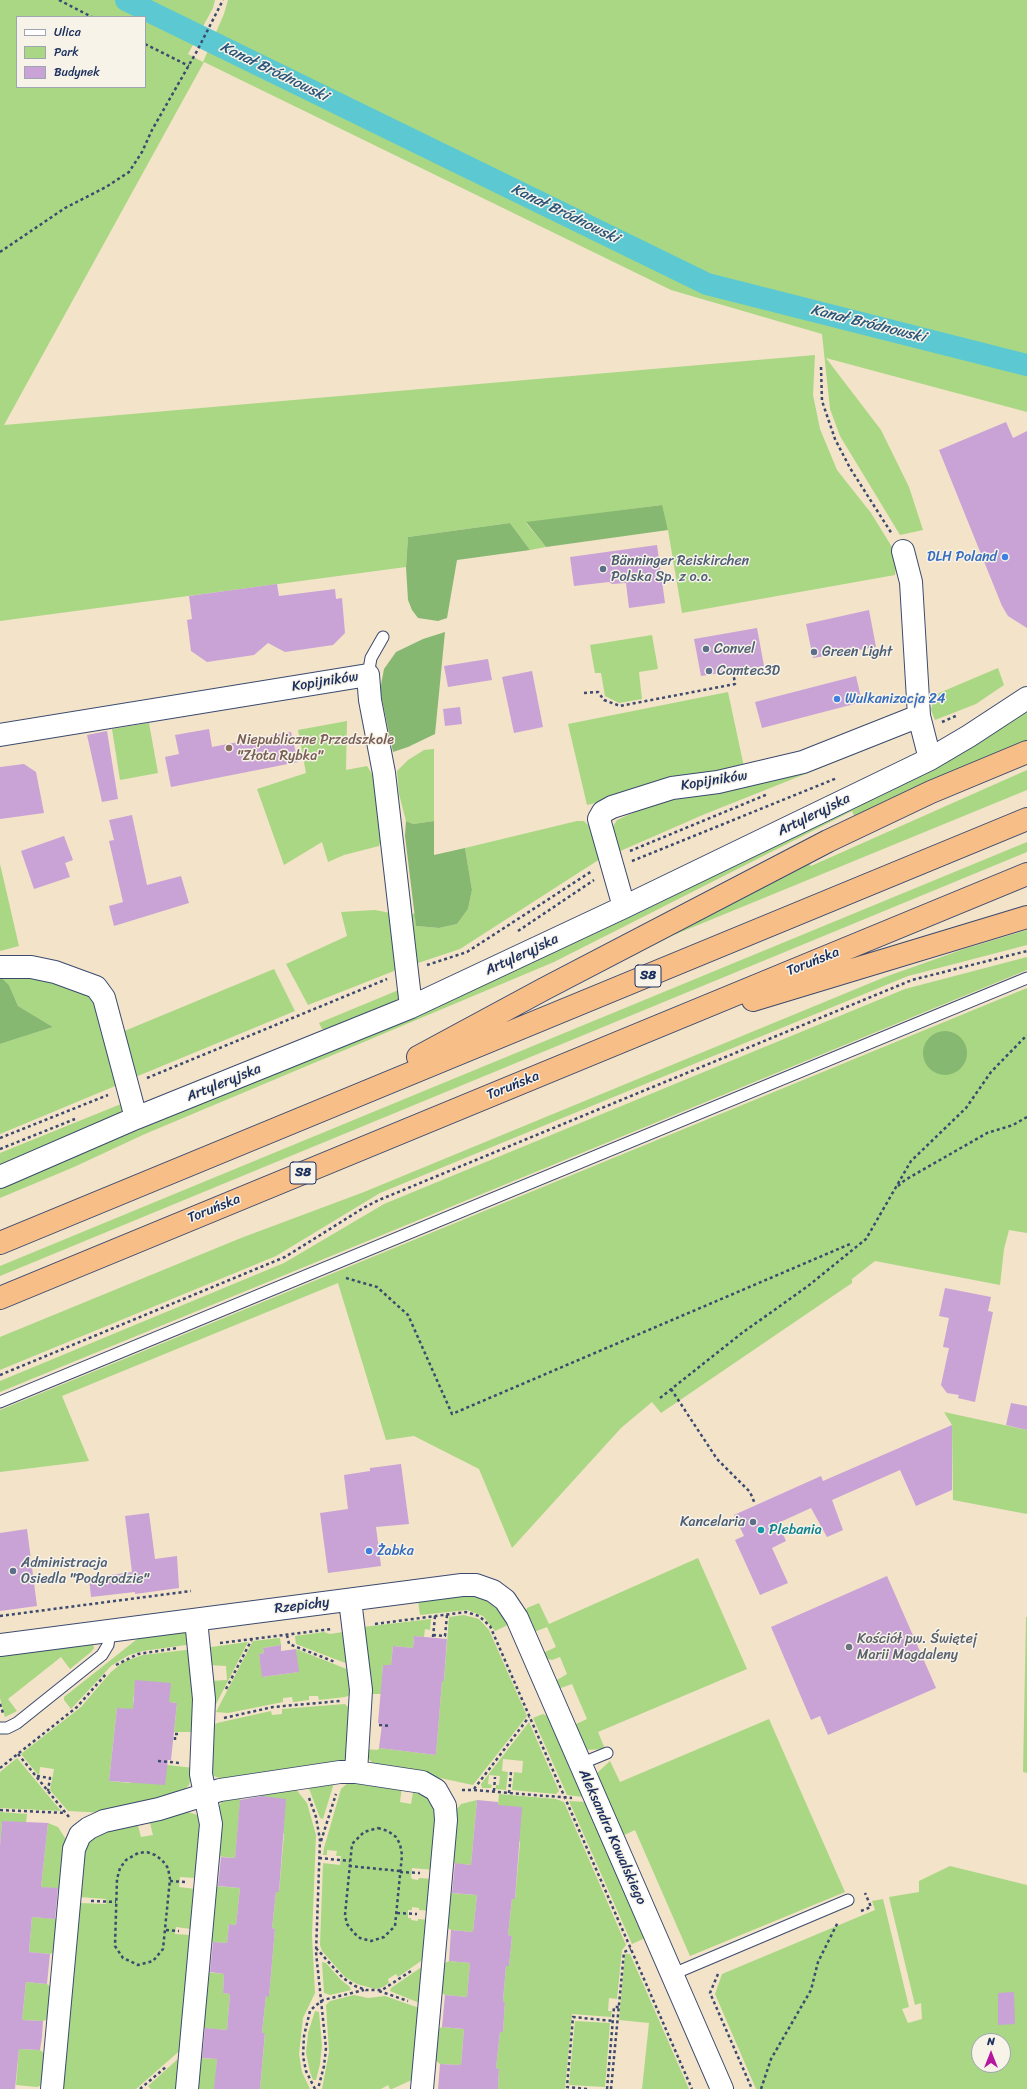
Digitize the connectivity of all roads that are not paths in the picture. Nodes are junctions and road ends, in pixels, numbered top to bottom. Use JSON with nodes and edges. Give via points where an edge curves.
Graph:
{"nodes":[{"id":1,"x":903,"y":551,"type":"road end"},
{"id":2,"x":382,"y":637,"type":"dead end"},
{"id":3,"x":368,"y":675,"type":"junction"},
{"id":4,"x":1027,"y":698,"type":"edge"},
{"id":5,"x":921,"y":723,"type":"junction"},
{"id":6,"x":0,"y":736,"type":"edge"},
{"id":7,"x":1027,"y":752,"type":"edge"},
{"id":8,"x":930,"y":758,"type":"junction"},
{"id":9,"x":1027,"y":819,"type":"edge"},
{"id":10,"x":1027,"y":874,"type":"edge"},
{"id":11,"x":624,"y":908,"type":"junction"},
{"id":12,"x":1027,"y":917,"type":"edge"},
{"id":13,"x":0,"y":967,"type":"edge"},
{"id":14,"x":1027,"y":978,"type":"edge"},
{"id":15,"x":411,"y":1007,"type":"junction"},
{"id":16,"x":607,"y":1047,"type":"junction"},
{"id":17,"x":136,"y":1118,"type":"junction"},
{"id":18,"x":269,"y":1132,"type":"junction"},
{"id":19,"x":0,"y":1177,"type":"edge"},
{"id":20,"x":0,"y":1243,"type":"edge"},
{"id":21,"x":0,"y":1298,"type":"edge"},
{"id":22,"x":0,"y":1402,"type":"edge"},
{"id":23,"x":493,"y":1592,"type":"joint"},
{"id":24,"x":350,"y":1600,"type":"junction"},
{"id":25,"x":196,"y":1620,"type":"junction"},
{"id":26,"x":110,"y":1631,"type":"junction"},
{"id":27,"x":0,"y":1645,"type":"edge"},
{"id":28,"x":0,"y":1728,"type":"edge"},
{"id":29,"x":607,"y":1753,"type":"dead end"},
{"id":30,"x":580,"y":1764,"type":"junction"},
{"id":31,"x":349,"y":1772,"type":"junction"},
{"id":32,"x":204,"y":1794,"type":"junction"},
{"id":33,"x":848,"y":1900,"type":"dead end"},
{"id":34,"x":673,"y":1974,"type":"junction"},
{"id":35,"x":52,"y":2089,"type":"edge"},
{"id":36,"x":187,"y":2089,"type":"edge"},
{"id":37,"x":422,"y":2089,"type":"edge"},
{"id":38,"x":722,"y":2089,"type":"edge"}],
"edges":[{"from":1,"to":5,"type":"street","via":[[911,582]]},
{"from":2,"to":3,"type":"lane","via":[[371,658]]},
{"from":3,"to":6,"type":"street","name":"Kopijników"},
{"from":3,"to":15,"type":"street","name":"Kopijników","via":[[370,700],[384,774]]},
{"from":4,"to":8,"type":"street","name":"Artyleryjska"},
{"from":5,"to":8,"type":"street"},
{"from":5,"to":11,"type":"street","name":"Kopijników","via":[[803,762],[718,782],[672,788],[612,806],[603,812],[599,819]]},
{"from":7,"to":18,"type":"highway","via":[[931,792],[828,841],[362,1087]]},
{"from":8,"to":11,"type":"street","name":"Artyleryjska"},
{"from":9,"to":18,"type":"highway","number":"S8"},
{"from":10,"to":16,"type":"highway","name":"Toruńska","number":"S8"},
{"from":11,"to":15,"type":"street","name":"Artyleryjska"},
{"from":12,"to":16,"type":"highway"},
{"from":13,"to":17,"type":"street","via":[[31,966],[96,987],[104,998]]},
{"from":14,"to":22,"type":"lane"},
{"from":15,"to":17,"type":"street","name":"Artyleryjska"},
{"from":16,"to":21,"type":"highway","name":"Toruńska","number":"S8"},
{"from":17,"to":19,"type":"street","name":"Artyleryjska"},
{"from":18,"to":20,"type":"highway","number":"S8"},
{"from":23,"to":24,"type":"street","name":"Rzepichy","via":[[481,1586],[467,1585]]},
{"from":23,"to":30,"type":"street","name":"Aleksandra Kowalskiego","via":[[505,1600],[517,1618]]},
{"from":24,"to":25,"type":"street","name":"Rzepichy"},
{"from":24,"to":31,"type":"street","via":[[360,1672],[361,1700]]},
{"from":25,"to":26,"type":"street","name":"Rzepichy"},
{"from":25,"to":32,"type":"street","via":[[204,1686],[201,1766]]},
{"from":26,"to":27,"type":"street","name":"Rzepichy"},
{"from":26,"to":28,"type":"lane","via":[[108,1645],[102,1655],[17,1723]]},
{"from":29,"to":30,"type":"lane"},
{"from":30,"to":34,"type":"street","name":"Aleksandra Kowalskiego"},
{"from":31,"to":32,"type":"street","via":[[225,1788]]},
{"from":31,"to":37,"type":"street","via":[[422,1782],[433,1787],[445,1806],[446,1820]]},
{"from":32,"to":35,"type":"street","via":[[148,1812],[104,1821],[77,1838]]},
{"from":32,"to":36,"type":"street","via":[[211,1824]]},
{"from":33,"to":34,"type":"lane"},
{"from":34,"to":38,"type":"street","name":"Aleksandra Kowalskiego"}]}
